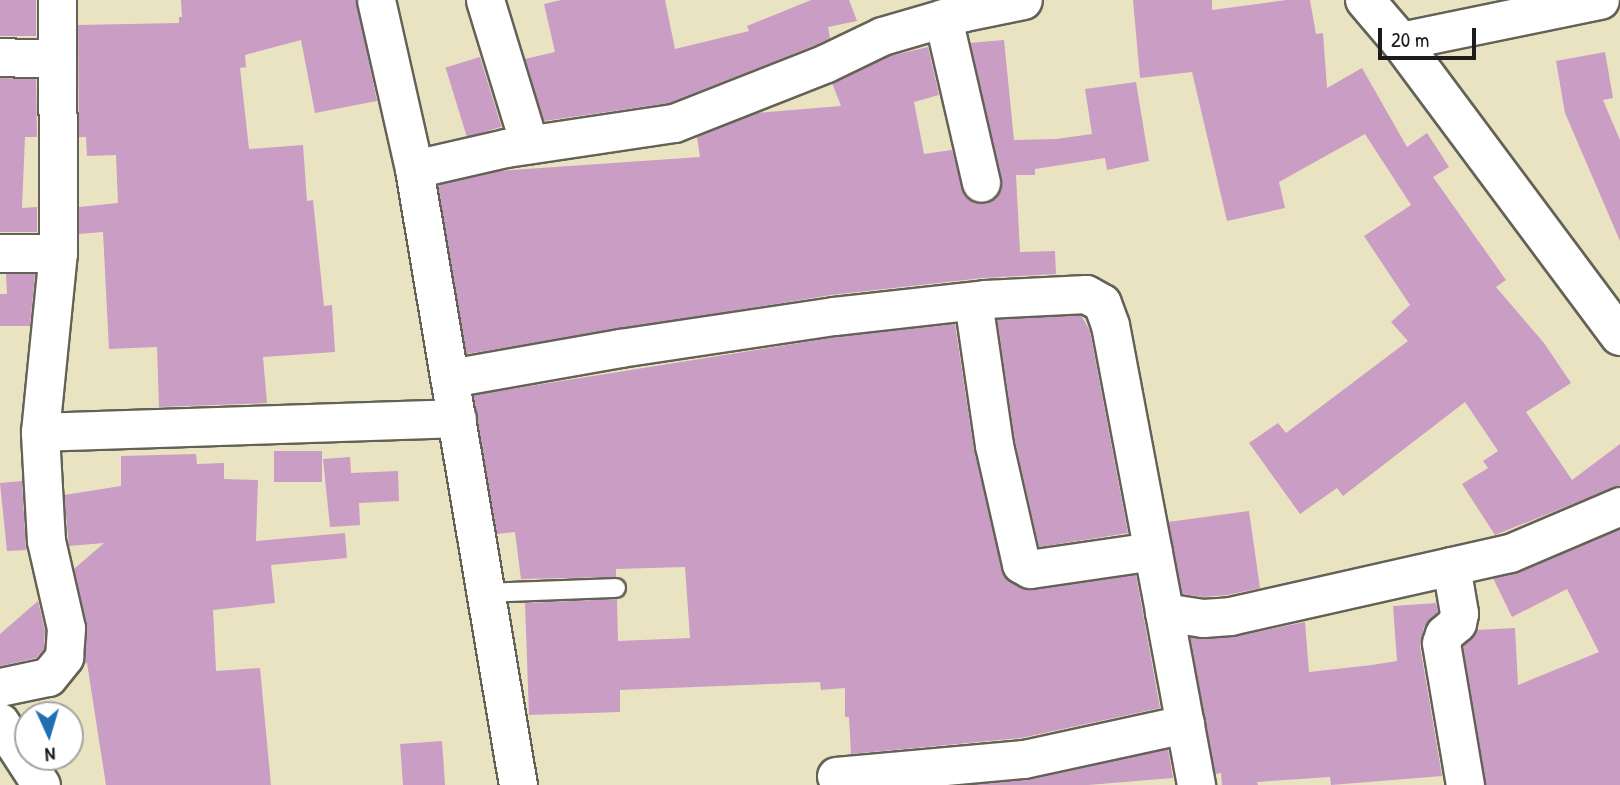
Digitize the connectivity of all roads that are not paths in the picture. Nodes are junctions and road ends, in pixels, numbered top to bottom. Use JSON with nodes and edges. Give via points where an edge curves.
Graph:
{"nodes":[{"id":1,"x":57,"y":0,"type":"edge"},
{"id":2,"x":376,"y":0,"type":"edge"},
{"id":3,"x":485,"y":0,"type":"edge"},
{"id":4,"x":1023,"y":0,"type":"edge"},
{"id":5,"x":1365,"y":0,"type":"edge"},
{"id":6,"x":1601,"y":0,"type":"edge"},
{"id":7,"x":943,"y":18,"type":"junction"},
{"id":8,"x":1400,"y":41,"type":"junction"},
{"id":9,"x":0,"y":57,"type":"edge"},
{"id":10,"x":57,"y":59,"type":"junction"},
{"id":11,"x":529,"y":144,"type":"junction"},
{"id":12,"x":414,"y":169,"type":"junction"},
{"id":13,"x":981,"y":183,"type":"dead end"},
{"id":14,"x":0,"y":253,"type":"edge"},
{"id":15,"x":58,"y":253,"type":"junction"},
{"id":16,"x":973,"y":301,"type":"junction"},
{"id":17,"x":1620,"y":336,"type":"edge"},
{"id":18,"x":450,"y":378,"type":"junction"},
{"id":19,"x":457,"y":418,"type":"junction"},
{"id":20,"x":40,"y":432,"type":"junction"},
{"id":21,"x":1620,"y":506,"type":"edge"},
{"id":22,"x":1153,"y":551,"type":"junction"},
{"id":23,"x":1451,"y":566,"type":"junction"},
{"id":24,"x":616,"y":588,"type":"dead end"},
{"id":25,"x":485,"y":593,"type":"junction"},
{"id":26,"x":1164,"y":612,"type":"junction"},
{"id":27,"x":0,"y":687,"type":"edge"},
{"id":28,"x":0,"y":722,"type":"edge"},
{"id":29,"x":1185,"y":724,"type":"junction"},
{"id":30,"x":836,"y":776,"type":"dead end"},
{"id":31,"x":41,"y":785,"type":"edge"},
{"id":32,"x":518,"y":785,"type":"edge"},
{"id":33,"x":1196,"y":785,"type":"edge"},
{"id":34,"x":1465,"y":785,"type":"edge"}],
"edges":[{"from":1,"to":10,"type":"street"},
{"from":2,"to":12,"type":"street"},
{"from":3,"to":11,"type":"street"},
{"from":4,"to":7,"type":"street"},
{"from":5,"to":8,"type":"street"},
{"from":6,"to":8,"type":"street"},
{"from":7,"to":11,"type":"street","via":[[882,36],[674,123]]},
{"from":7,"to":13,"type":"street"},
{"from":8,"to":17,"type":"street"},
{"from":9,"to":10,"type":"street"},
{"from":10,"to":15,"type":"street"},
{"from":11,"to":12,"type":"street"},
{"from":12,"to":18,"type":"street"},
{"from":14,"to":15,"type":"street"},
{"from":15,"to":20,"type":"street"},
{"from":16,"to":18,"type":"street","via":[[834,316]]},
{"from":16,"to":22,"type":"street","via":[[1076,294],[1102,303]]},
{"from":16,"to":22,"type":"street","via":[[994,445],[1021,564],[1030,569]]},
{"from":18,"to":19,"type":"street"},
{"from":19,"to":20,"type":"street"},
{"from":19,"to":25,"type":"street"},
{"from":20,"to":27,"type":"street","via":[[46,541],[66,628],[64,657],[48,677]]},
{"from":21,"to":23,"type":"street","via":[[1510,553]]},
{"from":22,"to":26,"type":"street"},
{"from":23,"to":26,"type":"street","via":[[1230,616],[1203,618]]},
{"from":23,"to":34,"type":"street","via":[[1459,613],[1441,643]]},
{"from":24,"to":25,"type":"lane"},
{"from":25,"to":32,"type":"street"},
{"from":26,"to":29,"type":"street"},
{"from":28,"to":31,"type":"street"},
{"from":29,"to":30,"type":"street","via":[[1024,759]]},
{"from":29,"to":33,"type":"street"}]}
